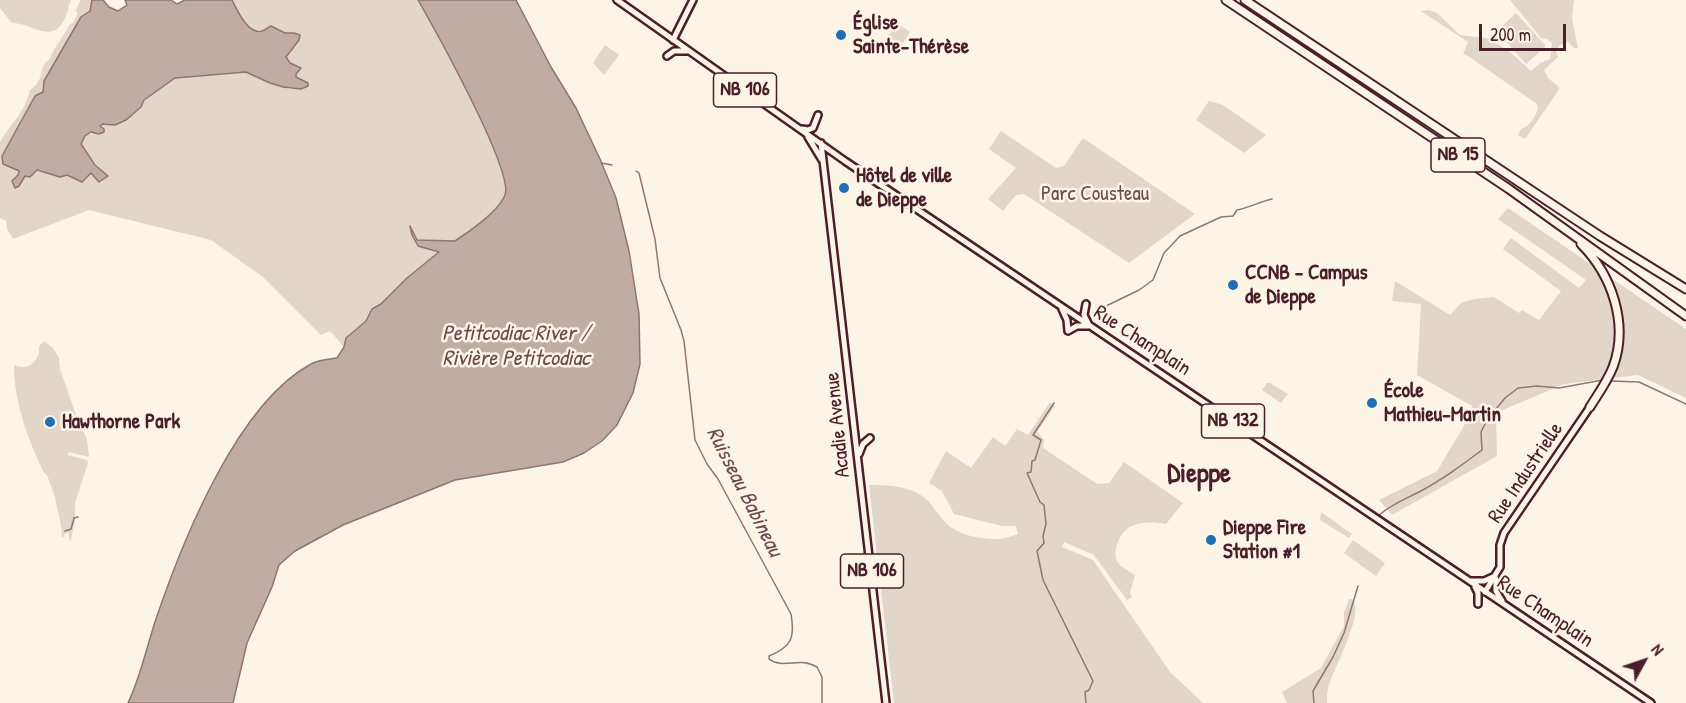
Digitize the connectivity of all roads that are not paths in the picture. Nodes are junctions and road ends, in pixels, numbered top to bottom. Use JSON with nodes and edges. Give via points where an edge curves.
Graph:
{"nodes":[{"id":1,"x":617,"y":0,"type":"edge"},
{"id":2,"x":693,"y":0,"type":"edge"},
{"id":3,"x":1226,"y":0,"type":"edge"},
{"id":4,"x":1245,"y":0,"type":"edge"},
{"id":5,"x":673,"y":40,"type":"junction"},
{"id":6,"x":690,"y":52,"type":"junction"},
{"id":7,"x":667,"y":56,"type":"dead end"},
{"id":8,"x":818,"y":114,"type":"dead end"},
{"id":9,"x":801,"y":129,"type":"junction"},
{"id":10,"x":821,"y":143,"type":"junction"},
{"id":11,"x":845,"y":161,"type":"junction"},
{"id":12,"x":824,"y":162,"type":"junction"},
{"id":13,"x":1566,"y":230,"type":"junction"},
{"id":14,"x":1686,"y":289,"type":"edge"},
{"id":15,"x":1086,"y":304,"type":"dead end"},
{"id":16,"x":1059,"y":306,"type":"junction"},
{"id":17,"x":1686,"y":316,"type":"edge"},
{"id":18,"x":1090,"y":327,"type":"junction"},
{"id":19,"x":1590,"y":407,"type":"joint"},
{"id":20,"x":870,"y":438,"type":"dead end"},
{"id":21,"x":858,"y":455,"type":"junction"},
{"id":22,"x":1497,"y":575,"type":"junction"},
{"id":23,"x":1469,"y":581,"type":"junction"},
{"id":24,"x":1485,"y":592,"type":"junction"},
{"id":25,"x":1478,"y":604,"type":"dead end"},
{"id":26,"x":1504,"y":605,"type":"junction"},
{"id":27,"x":886,"y":703,"type":"edge"},
{"id":28,"x":1652,"y":703,"type":"edge"}],
"edges":[{"from":1,"to":5,"type":"main road","name":"Rue Champlain","number":"NB 106"},
{"from":2,"to":5,"type":"main road"},
{"from":3,"to":13,"type":"highway","number":"NB 15"},
{"from":4,"to":14,"type":"highway","number":"NB 15"},
{"from":5,"to":6,"type":"main road","name":"Rue Champlain","number":"NB 106"},
{"from":6,"to":7,"type":"main road","via":[[677,51]]},
{"from":6,"to":9,"type":"main road","name":"Rue Champlain","number":"NB 106"},
{"from":8,"to":9,"type":"main road","via":[[813,128]]},
{"from":9,"to":10,"type":"main road","name":"Rue Champlain","number":"NB 106"},
{"from":9,"to":12,"type":"main road"},
{"from":10,"to":11,"type":"main road","name":"Rue Champlain","number":"NB 132"},
{"from":10,"to":12,"type":"main road","name":"Acadie Avenue","number":"NB 106"},
{"from":11,"to":12,"type":"main road","via":[[831,155]]},
{"from":11,"to":16,"type":"main road","name":"Rue Champlain","number":"NB 132"},
{"from":12,"to":21,"type":"main road","name":"Acadie Avenue","number":"NB 106"},
{"from":13,"to":17,"type":"highway","number":"NB 15"},
{"from":13,"to":19,"type":"highway","via":[[1598,263],[1614,297],[1618,321],[1614,364]]},
{"from":15,"to":18,"type":"main road","via":[[1084,315]]},
{"from":16,"to":18,"type":"main road","name":"Rue Champlain","number":"NB 132"},
{"from":16,"to":18,"type":"main road","via":[[1065,313],[1068,331],[1077,326]]},
{"from":18,"to":23,"type":"main road","name":"Rue Champlain","number":"NB 132"},
{"from":19,"to":22,"type":"main road","name":"Rue Industrielle","via":[[1504,533]]},
{"from":20,"to":21,"type":"main road"},
{"from":21,"to":27,"type":"main road","name":"Acadie Avenue","number":"NB 106"},
{"from":22,"to":23,"type":"main road","via":[[1484,581]]},
{"from":22,"to":24,"type":"main road","name":"Rue Industrielle"},
{"from":22,"to":26,"type":"main road","via":[[1496,591]]},
{"from":23,"to":24,"type":"main road","name":"Rue Champlain","number":"NB 132"},
{"from":23,"to":25,"type":"main road","via":[[1478,591]]},
{"from":24,"to":26,"type":"main road","name":"Rue Champlain","number":"NB 132"},
{"from":26,"to":28,"type":"main road","name":"Rue Champlain","number":"NB 132"}]}
